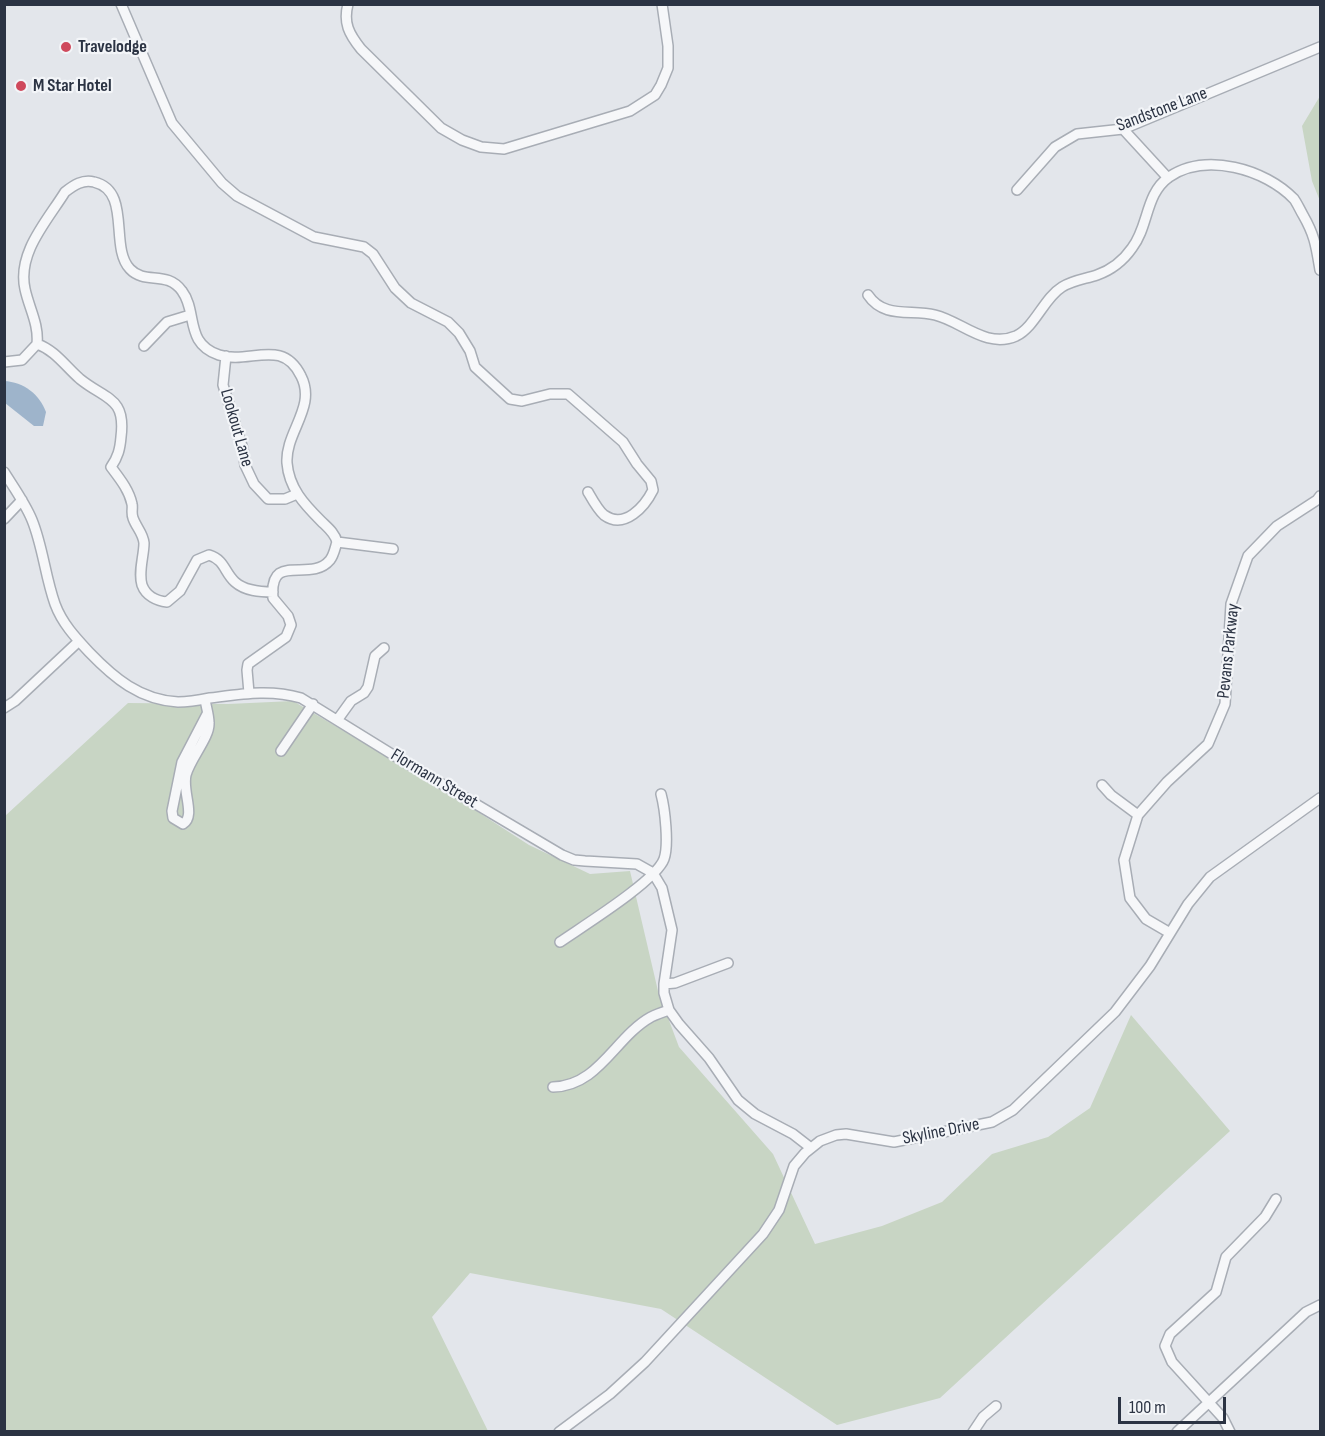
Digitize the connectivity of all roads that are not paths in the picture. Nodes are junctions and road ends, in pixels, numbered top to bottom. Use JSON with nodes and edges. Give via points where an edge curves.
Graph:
{"nodes":[{"id":1,"x":121,"y":4,"type":"edge"},
{"id":2,"x":348,"y":4,"type":"edge"},
{"id":3,"x":662,"y":4,"type":"edge"},
{"id":4,"x":1320,"y":47,"type":"edge"},
{"id":5,"x":1123,"y":129,"type":"junction"},
{"id":6,"x":1168,"y":178,"type":"junction"},
{"id":7,"x":1017,"y":190,"type":"dead end"},
{"id":8,"x":1320,"y":270,"type":"edge"},
{"id":9,"x":868,"y":295,"type":"dead end"},
{"id":10,"x":190,"y":315,"type":"junction"},
{"id":11,"x":37,"y":344,"type":"junction"},
{"id":12,"x":144,"y":346,"type":"dead end"},
{"id":13,"x":226,"y":356,"type":"junction"},
{"id":14,"x":4,"y":362,"type":"edge"},
{"id":15,"x":4,"y":472,"type":"edge"},
{"id":16,"x":588,"y":492,"type":"dead end"},
{"id":17,"x":297,"y":494,"type":"junction"},
{"id":18,"x":1320,"y":496,"type":"edge"},
{"id":19,"x":22,"y":500,"type":"junction"},
{"id":20,"x":4,"y":519,"type":"edge"},
{"id":21,"x":337,"y":542,"type":"junction"},
{"id":22,"x":393,"y":549,"type":"dead end"},
{"id":23,"x":273,"y":592,"type":"junction"},
{"id":24,"x":79,"y":641,"type":"junction"},
{"id":25,"x":384,"y":648,"type":"dead end"},
{"id":26,"x":249,"y":693,"type":"junction"},
{"id":27,"x":205,"y":699,"type":"junction"},
{"id":28,"x":313,"y":704,"type":"junction"},
{"id":29,"x":4,"y":708,"type":"edge"},
{"id":30,"x":207,"y":714,"type":"junction"},
{"id":31,"x":338,"y":719,"type":"junction"},
{"id":32,"x":281,"y":751,"type":"dead end"},
{"id":33,"x":1102,"y":785,"type":"dead end"},
{"id":34,"x":661,"y":794,"type":"dead end"},
{"id":35,"x":1320,"y":798,"type":"edge"},
{"id":36,"x":1138,"y":815,"type":"junction"},
{"id":37,"x":653,"y":873,"type":"junction"},
{"id":38,"x":1170,"y":933,"type":"junction"},
{"id":39,"x":560,"y":942,"type":"dead end"},
{"id":40,"x":728,"y":963,"type":"dead end"},
{"id":41,"x":664,"y":984,"type":"junction"},
{"id":42,"x":669,"y":1010,"type":"junction"},
{"id":43,"x":553,"y":1087,"type":"dead end"},
{"id":44,"x":810,"y":1148,"type":"junction"},
{"id":45,"x":1276,"y":1199,"type":"dead end"},
{"id":46,"x":1320,"y":1305,"type":"edge"},
{"id":47,"x":1209,"y":1401,"type":"junction"},
{"id":48,"x":996,"y":1406,"type":"dead end"},
{"id":49,"x":559,"y":1431,"type":"edge"},
{"id":50,"x":973,"y":1431,"type":"edge"},
{"id":51,"x":1177,"y":1431,"type":"edge"},
{"id":52,"x":1230,"y":1431,"type":"edge"}],
"edges":[{"from":1,"to":16,"type":"street","via":[[172,123],[222,183],[314,237],[364,247],[400,294],[448,322],[459,333],[475,367],[501,393],[522,401],[568,394],[623,442],[651,481],[653,490],[633,516],[620,519],[604,515]]},
{"from":2,"to":3,"type":"street","via":[[345,17],[353,39],[426,115],[462,140],[504,149],[630,111],[655,95],[668,68]]},
{"from":4,"to":5,"type":"street","name":"Sandstone Lane"},
{"from":5,"to":6,"type":"street"},
{"from":5,"to":7,"type":"street","name":"Sandstone Lane","via":[[1077,134],[1055,147]]},
{"from":6,"to":8,"type":"street","via":[[1185,170],[1220,164],[1263,176],[1294,200],[1314,236]]},
{"from":6,"to":9,"type":"street","via":[[1151,197],[1142,232],[1119,264],[1061,287],[1015,336],[982,337],[935,315],[895,313]]},
{"from":10,"to":11,"type":"street","via":[[187,299],[175,284],[144,277],[129,268],[121,253],[114,199],[104,186],[88,181],[65,192],[25,260],[23,280],[37,326]]},
{"from":10,"to":12,"type":"street","via":[[167,322]]},
{"from":10,"to":13,"type":"street","via":[[194,332],[205,346]]},
{"from":11,"to":14,"type":"street","via":[[22,360]]},
{"from":11,"to":23,"type":"street","via":[[48,348],[80,378],[117,404],[121,412],[120,449],[111,467],[124,484],[144,542],[141,577],[150,596],[167,603],[180,591],[197,560],[209,555],[221,560],[242,587]]},
{"from":13,"to":17,"type":"street","name":"Lookout Lane","via":[[223,385],[250,477],[268,500]]},
{"from":13,"to":17,"type":"street","via":[[280,356],[301,376],[307,398],[287,453]]},
{"from":15,"to":19,"type":"street","name":"Flormann Street"},
{"from":17,"to":21,"type":"street"},
{"from":18,"to":36,"type":"street","name":"Pevans Parkway","via":[[1277,526],[1248,556],[1231,604],[1225,704],[1208,744]]},
{"from":19,"to":20,"type":"street"},
{"from":19,"to":24,"type":"street","name":"Flormann Street","via":[[38,539],[55,603]]},
{"from":21,"to":22,"type":"street"},
{"from":21,"to":23,"type":"street","via":[[332,558],[321,567],[291,568],[279,574]]},
{"from":23,"to":26,"type":"street","via":[[291,625],[286,637],[248,664]]},
{"from":24,"to":27,"type":"street","name":"Flormann Street","via":[[116,679],[146,695],[178,702]]},
{"from":24,"to":29,"type":"street"},
{"from":25,"to":31,"type":"street","via":[[375,656],[368,687]]},
{"from":26,"to":27,"type":"street","name":"Flormann Street"},
{"from":26,"to":28,"type":"street","name":"Flormann Street","via":[[285,693]]},
{"from":27,"to":30,"type":"street"},
{"from":28,"to":31,"type":"street","name":"Flormann Street"},
{"from":28,"to":32,"type":"street"},
{"from":30,"to":30,"type":"street","via":[[182,762],[172,811],[173,818],[183,824],[190,812],[184,788],[186,774],[210,724]]},
{"from":31,"to":37,"type":"street","name":"Flormann Street","via":[[562,855],[574,860],[638,864]]},
{"from":33,"to":36,"type":"street"},
{"from":34,"to":37,"type":"street","via":[[665,851]]},
{"from":35,"to":38,"type":"street","name":"Skyline Drive","via":[[1210,877]]},
{"from":36,"to":38,"type":"street","name":"Pevans Parkway","via":[[1124,861],[1130,898],[1146,919]]},
{"from":37,"to":39,"type":"street","via":[[638,888]]},
{"from":37,"to":41,"type":"street","via":[[662,888],[672,930]]},
{"from":38,"to":44,"type":"street","name":"Skyline Drive","via":[[1115,1012],[1013,1110],[992,1122],[894,1142],[836,1135]]},
{"from":40,"to":41,"type":"street"},
{"from":41,"to":42,"type":"street"},
{"from":42,"to":43,"type":"street","via":[[650,1017],[594,1071],[575,1083]]},
{"from":42,"to":44,"type":"street","via":[[710,1058],[738,1100]]},
{"from":44,"to":49,"type":"street","name":"Skyline Drive","via":[[794,1166],[778,1210],[763,1234],[645,1362]]},
{"from":45,"to":47,"type":"street","via":[[1265,1217],[1226,1257],[1216,1292],[1170,1334],[1165,1346],[1172,1362]]},
{"from":46,"to":47,"type":"street","via":[[1306,1312]]},
{"from":47,"to":51,"type":"street"},
{"from":47,"to":52,"type":"street"},
{"from":48,"to":50,"type":"street"}]}
